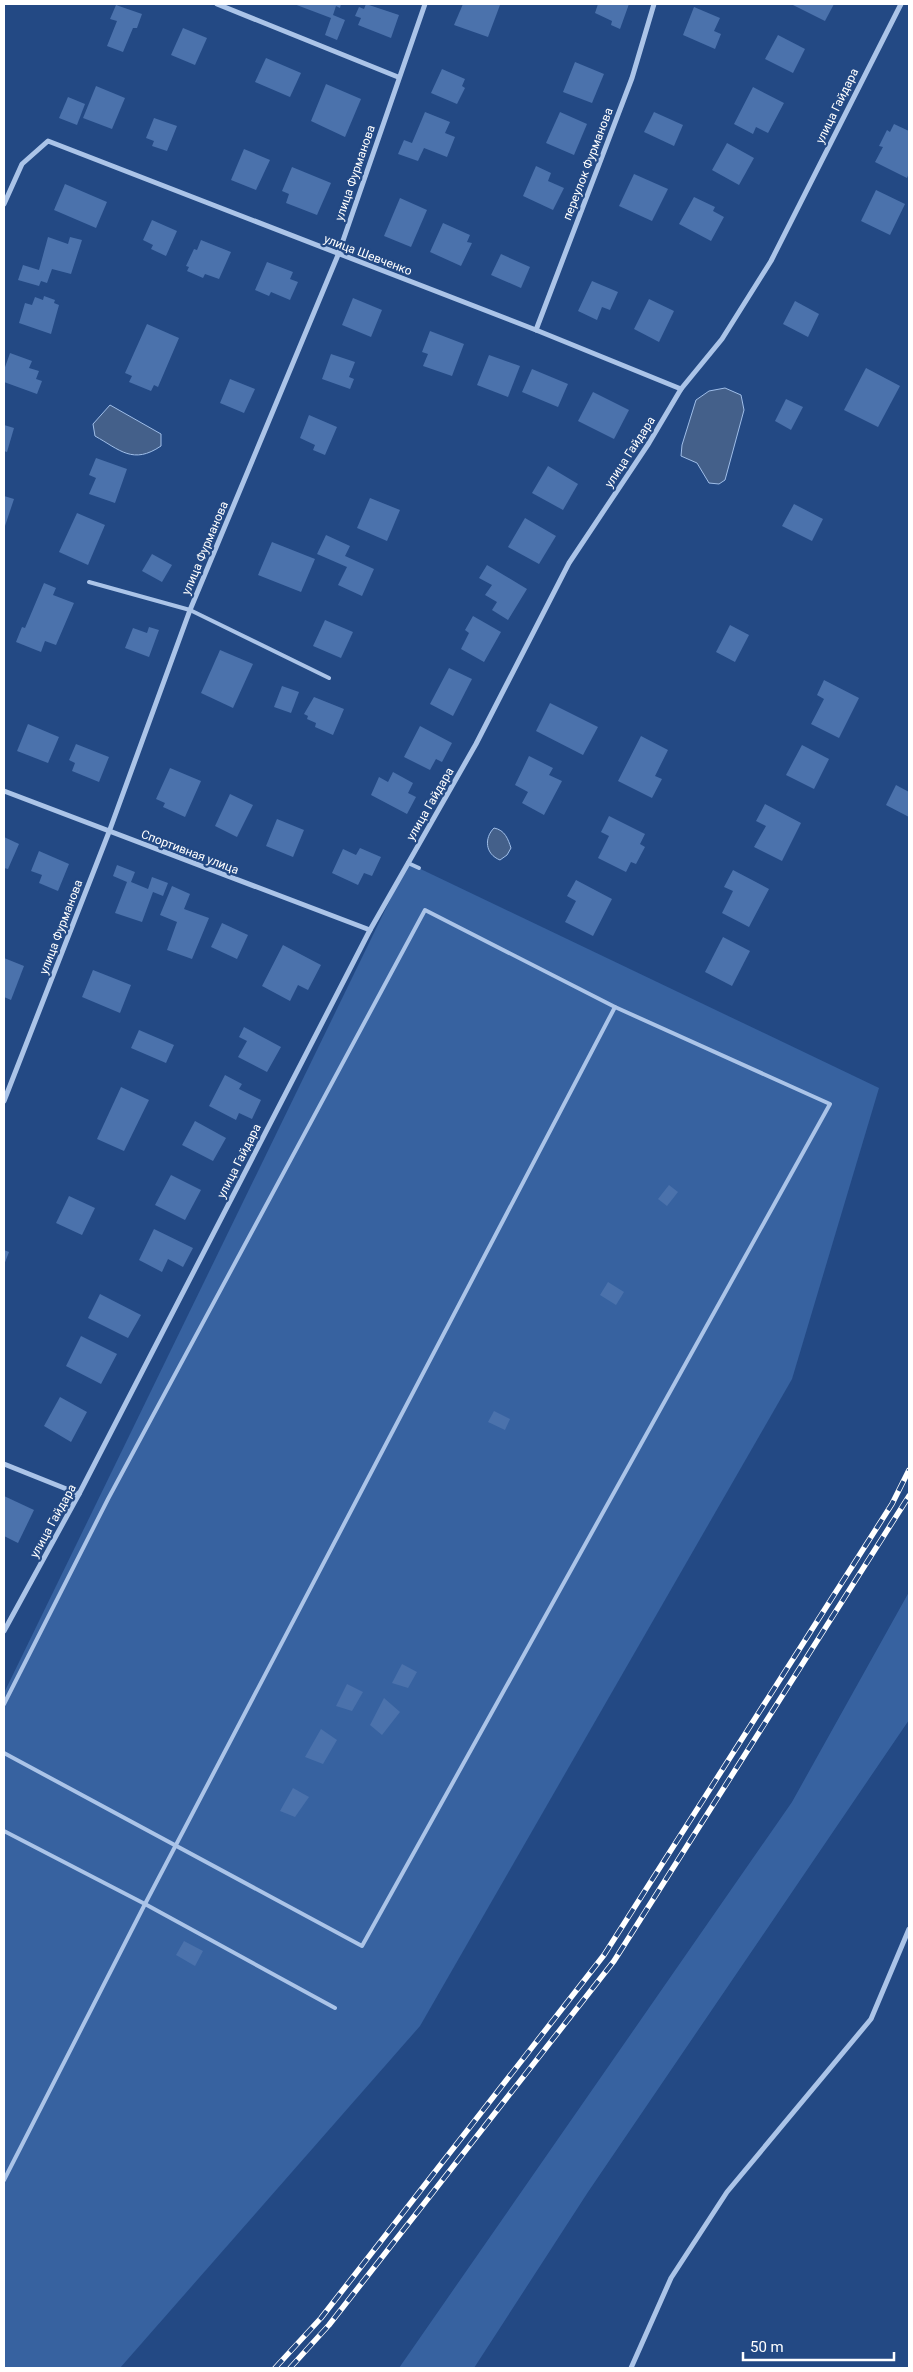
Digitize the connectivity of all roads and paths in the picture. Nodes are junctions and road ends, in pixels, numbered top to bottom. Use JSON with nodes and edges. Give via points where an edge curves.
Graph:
{"nodes":[{"id":1,"x":217,"y":4,"type":"edge"},
{"id":2,"x":425,"y":4,"type":"edge"},
{"id":3,"x":654,"y":4,"type":"edge"},
{"id":4,"x":901,"y":4,"type":"edge"},
{"id":5,"x":398,"y":77,"type":"junction"},
{"id":6,"x":4,"y":204,"type":"edge"},
{"id":7,"x":338,"y":255,"type":"junction"},
{"id":8,"x":536,"y":330,"type":"junction"},
{"id":9,"x":681,"y":389,"type":"junction"},
{"id":10,"x":89,"y":582,"type":"dead end"},
{"id":11,"x":190,"y":610,"type":"junction"},
{"id":12,"x":329,"y":678,"type":"dead end"},
{"id":13,"x":4,"y":790,"type":"edge"},
{"id":14,"x":109,"y":832,"type":"junction"},
{"id":15,"x":408,"y":863,"type":"junction"},
{"id":16,"x":419,"y":868,"type":"dead end"},
{"id":17,"x":370,"y":930,"type":"junction"},
{"id":18,"x":615,"y":1007,"type":"junction"},
{"id":19,"x":4,"y":1101,"type":"edge"},
{"id":20,"x":4,"y":1464,"type":"edge"},
{"id":21,"x":79,"y":1494,"type":"junction"},
{"id":22,"x":4,"y":1631,"type":"edge"},
{"id":23,"x":4,"y":1704,"type":"edge"},
{"id":24,"x":4,"y":1753,"type":"edge"},
{"id":25,"x":4,"y":1831,"type":"edge"},
{"id":26,"x":175,"y":1846,"type":"junction"},
{"id":27,"x":145,"y":1904,"type":"junction"},
{"id":28,"x":909,"y":1929,"type":"edge"},
{"id":29,"x":335,"y":2008,"type":"dead end"},
{"id":30,"x":4,"y":2180,"type":"edge"},
{"id":31,"x":631,"y":2368,"type":"edge"}],
"edges":[{"from":1,"to":5,"type":"street"},
{"from":2,"to":5,"type":"street","name":"улица Фурманова"},
{"from":3,"to":8,"type":"street","name":"переулок Фурманова","via":[[632,78]]},
{"from":4,"to":9,"type":"street","name":"улица Гайдара","via":[[771,261],[722,339]]},
{"from":5,"to":7,"type":"street","name":"улица Фурманова"},
{"from":6,"to":7,"type":"street","name":"улица Шевченко","via":[[22,164],[48,141]]},
{"from":7,"to":8,"type":"street","name":"улица Шевченко"},
{"from":7,"to":11,"type":"street","name":"улица Фурманова"},
{"from":8,"to":9,"type":"street","name":"улица Шевченко"},
{"from":9,"to":15,"type":"street","name":"улица Гайдара","via":[[569,563],[476,744]]},
{"from":10,"to":11,"type":"lane"},
{"from":11,"to":12,"type":"lane"},
{"from":11,"to":14,"type":"street","name":"улица Фурманова"},
{"from":13,"to":14,"type":"street","name":"Спортивная улица"},
{"from":14,"to":17,"type":"street","name":"Спортивная улица"},
{"from":14,"to":19,"type":"street","name":"улица Фурманова"},
{"from":15,"to":16,"type":"lane"},
{"from":15,"to":17,"type":"street","name":"улица Гайдара"},
{"from":17,"to":21,"type":"street","name":"улица Гайдара"},
{"from":18,"to":23,"type":"lane","via":[[425,910],[113,1490]]},
{"from":18,"to":26,"type":"lane"},
{"from":18,"to":26,"type":"lane","via":[[830,1104],[362,1946]]},
{"from":20,"to":21,"type":"street"},
{"from":21,"to":22,"type":"street","name":"улица Гайдара"},
{"from":24,"to":26,"type":"lane"},
{"from":25,"to":27,"type":"lane"},
{"from":26,"to":27,"type":"lane"},
{"from":27,"to":29,"type":"lane"},
{"from":27,"to":30,"type":"lane"},
{"from":28,"to":31,"type":"street","via":[[871,2019],[727,2192],[671,2278]]}]}
